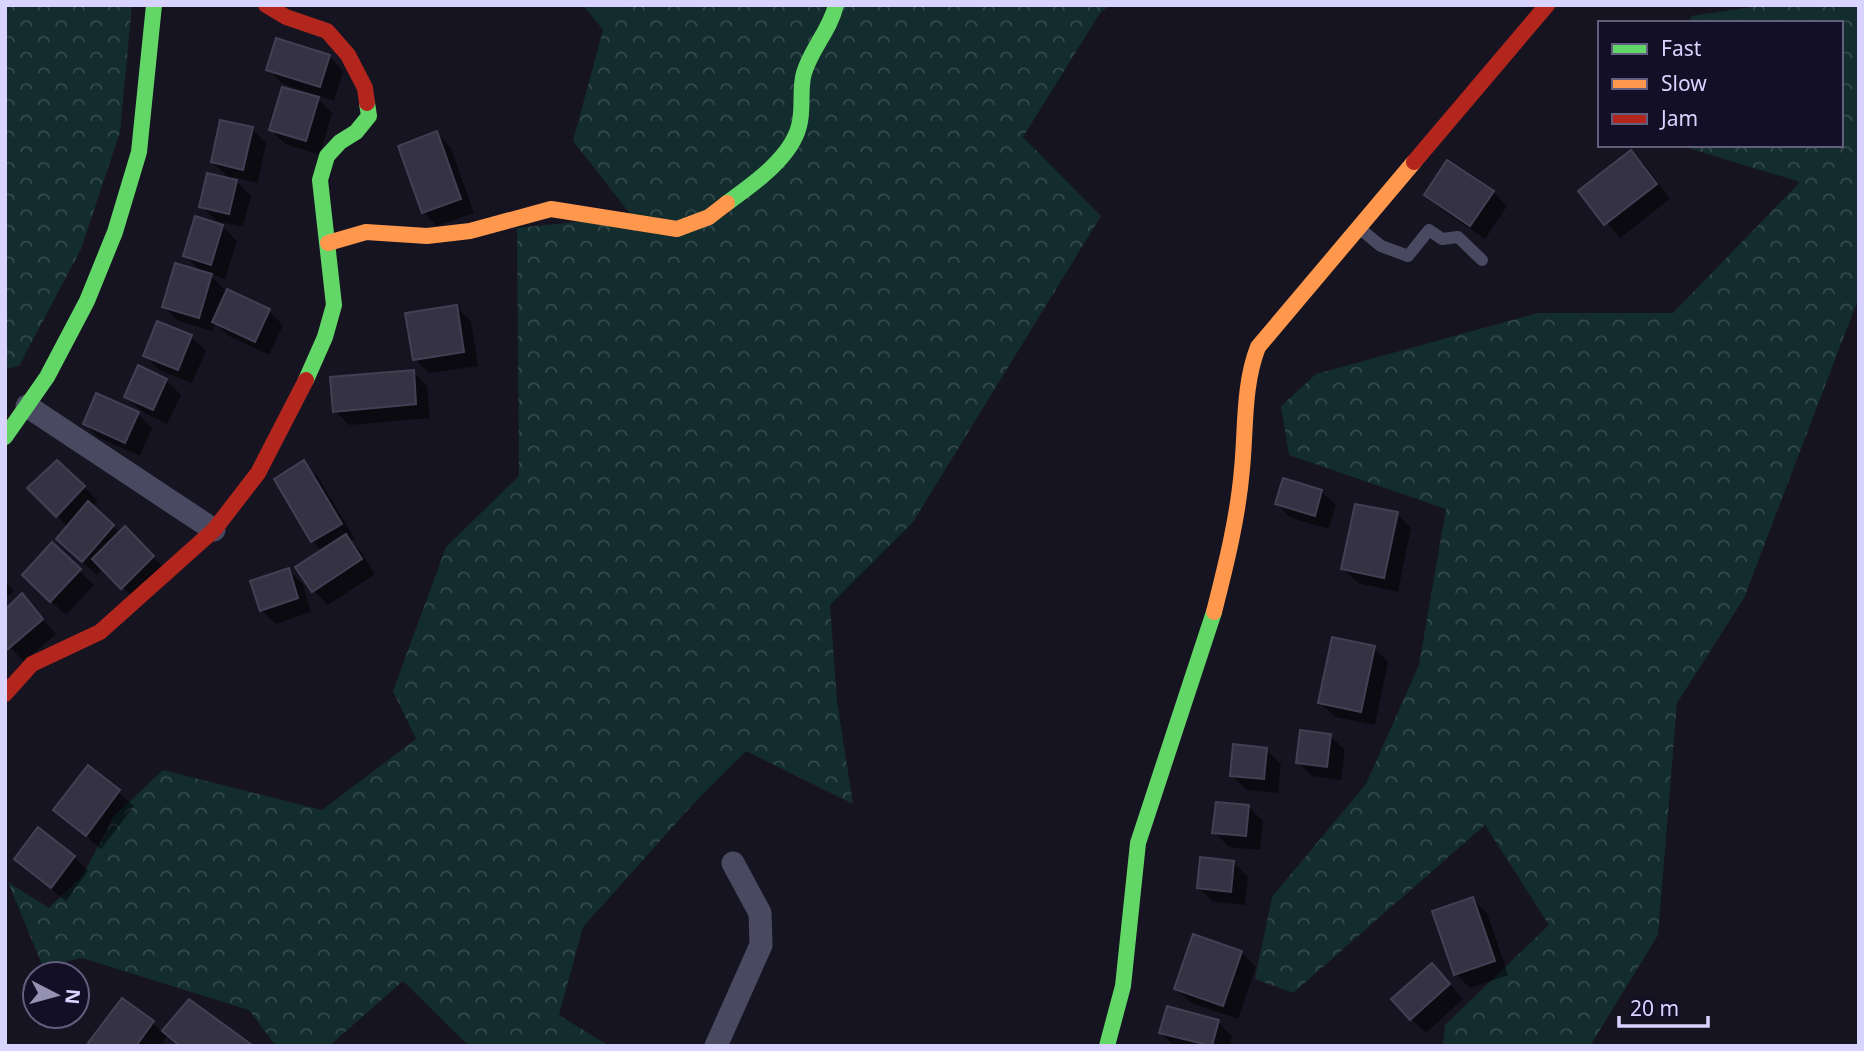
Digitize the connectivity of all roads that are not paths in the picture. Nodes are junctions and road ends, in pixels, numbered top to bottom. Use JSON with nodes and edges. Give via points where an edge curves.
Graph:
{"nodes":[{"id":1,"x":155,"y":5,"type":"edge"},
{"id":2,"x":266,"y":5,"type":"edge"},
{"id":3,"x":836,"y":5,"type":"edge"},
{"id":4,"x":1547,"y":5,"type":"edge"},
{"id":5,"x":1358,"y":228,"type":"junction"},
{"id":6,"x":328,"y":243,"type":"junction"},
{"id":7,"x":1482,"y":260,"type":"dead end"},
{"id":8,"x":13,"y":421,"type":"edge"},
{"id":9,"x":214,"y":530,"type":"junction"},
{"id":10,"x":5,"y":694,"type":"edge"},
{"id":11,"x":733,"y":863,"type":"dead end"},
{"id":12,"x":716,"y":1046,"type":"edge"},
{"id":13,"x":1107,"y":1046,"type":"edge"}],
"edges":[{"from":1,"to":8,"type":"street","via":[[139,152],[115,232],[87,301],[47,377]]},
{"from":2,"to":6,"type":"street","via":[[286,18],[327,31],[348,55],[365,88],[369,116],[327,156],[320,180]]},
{"from":3,"to":6,"type":"street","via":[[832,22],[805,70],[799,128],[790,146],[761,178],[709,217],[677,229],[551,209],[470,231],[427,236],[366,232]]},
{"from":4,"to":5,"type":"street"},
{"from":5,"to":7,"type":"lane","via":[[1381,246],[1408,256],[1429,230],[1442,239],[1458,237]]},
{"from":5,"to":13,"type":"street","via":[[1258,346],[1250,368],[1242,471],[1228,557],[1138,843],[1123,986]]},
{"from":6,"to":9,"type":"street","via":[[334,305],[325,337],[258,473]]},
{"from":8,"to":9,"type":"street"},
{"from":9,"to":10,"type":"street","via":[[100,632],[32,664]]},
{"from":11,"to":12,"type":"street","via":[[760,913],[761,945]]}]}
